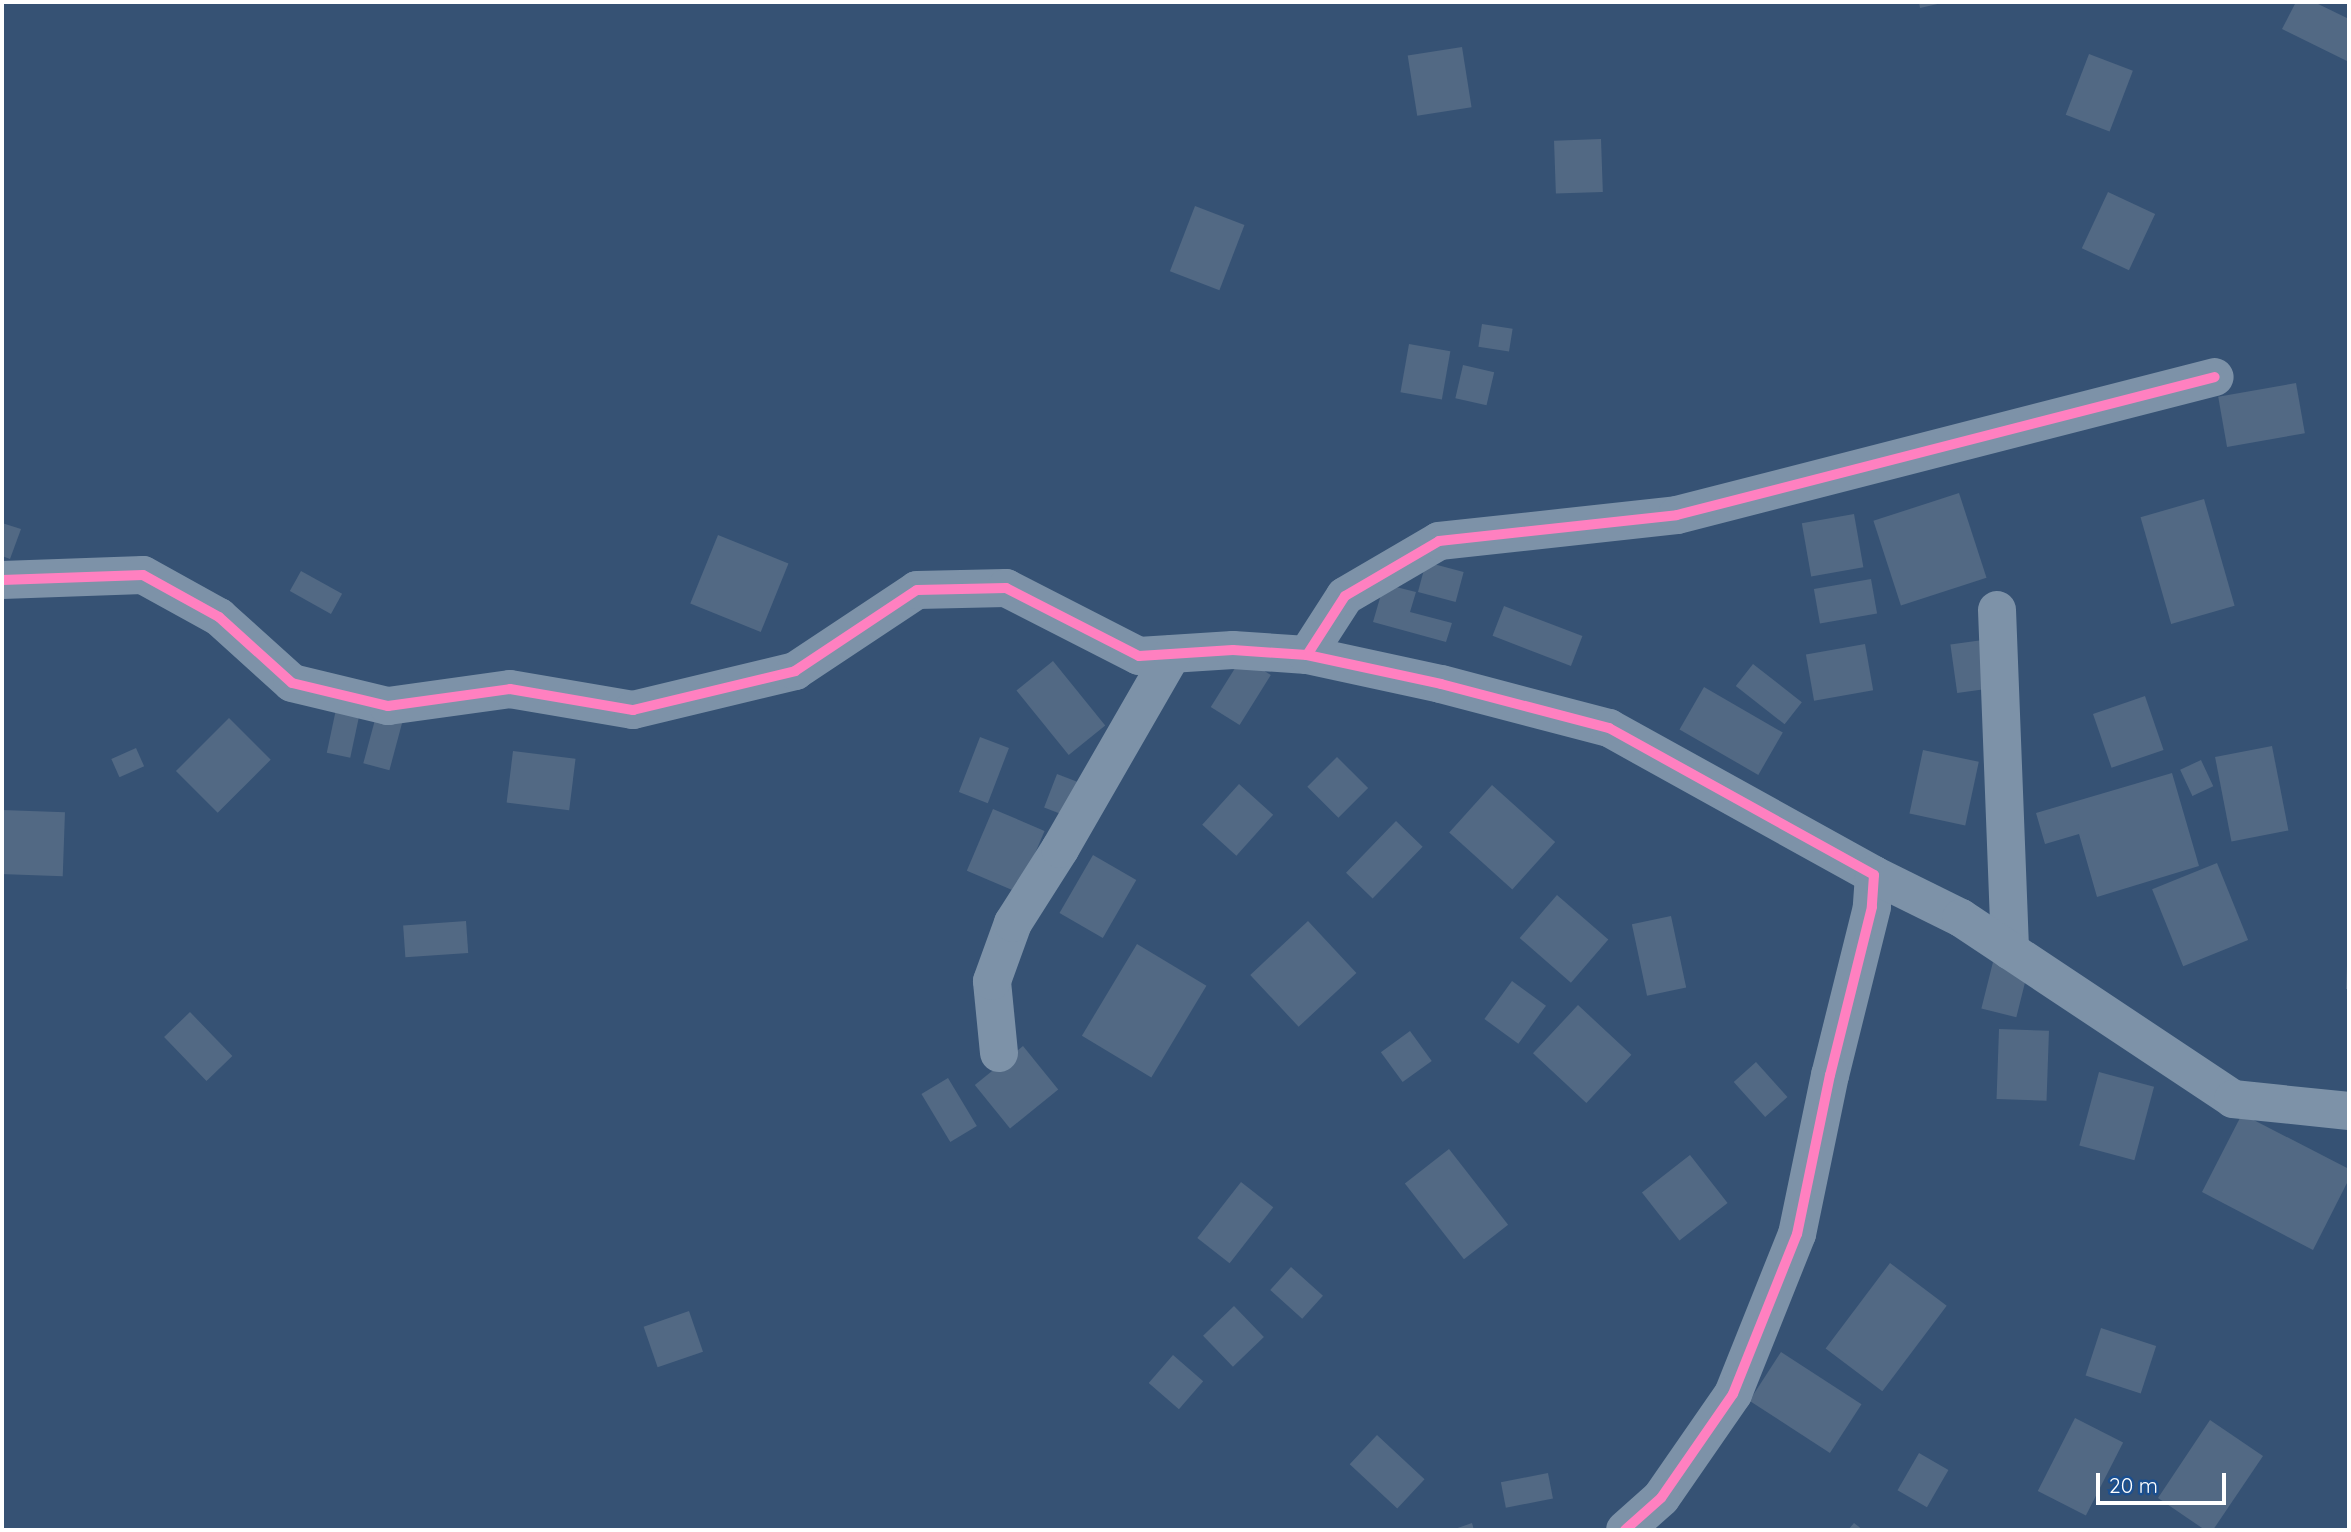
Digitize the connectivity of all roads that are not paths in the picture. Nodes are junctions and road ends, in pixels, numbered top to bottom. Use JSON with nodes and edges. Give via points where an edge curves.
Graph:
{"nodes":[{"id":1,"x":2215,"y":377,"type":"dead end"},
{"id":2,"x":2,"y":580,"type":"edge"},
{"id":3,"x":1997,"y":611,"type":"dead end"},
{"id":4,"x":1172,"y":654,"type":"junction"},
{"id":5,"x":1307,"y":655,"type":"junction"},
{"id":6,"x":1874,"y":875,"type":"junction"},
{"id":7,"x":2010,"y":951,"type":"junction"},
{"id":8,"x":999,"y":1053,"type":"dead end"},
{"id":9,"x":2349,"y":1111,"type":"edge"},
{"id":10,"x":1625,"y":1530,"type":"edge"}],
"edges":[{"from":1,"to":5,"type":"street","via":[[1677,515],[1439,541],[1345,596]]},
{"from":2,"to":4,"type":"street","via":[[143,575],[219,617],[292,683],[388,706],[510,689],[633,710],[795,671],[917,590],[1006,588],[1139,656]]},
{"from":3,"to":7,"type":"street"},
{"from":4,"to":5,"type":"street","via":[[1233,650]]},
{"from":4,"to":8,"type":"street","via":[[1013,923],[992,981]]},
{"from":5,"to":6,"type":"street","via":[[1608,728]]},
{"from":6,"to":7,"type":"street","via":[[1961,918]]},
{"from":6,"to":10,"type":"street","via":[[1872,907],[1797,1234],[1733,1394],[1661,1498]]},
{"from":7,"to":9,"type":"street","via":[[2233,1099]]}]}
